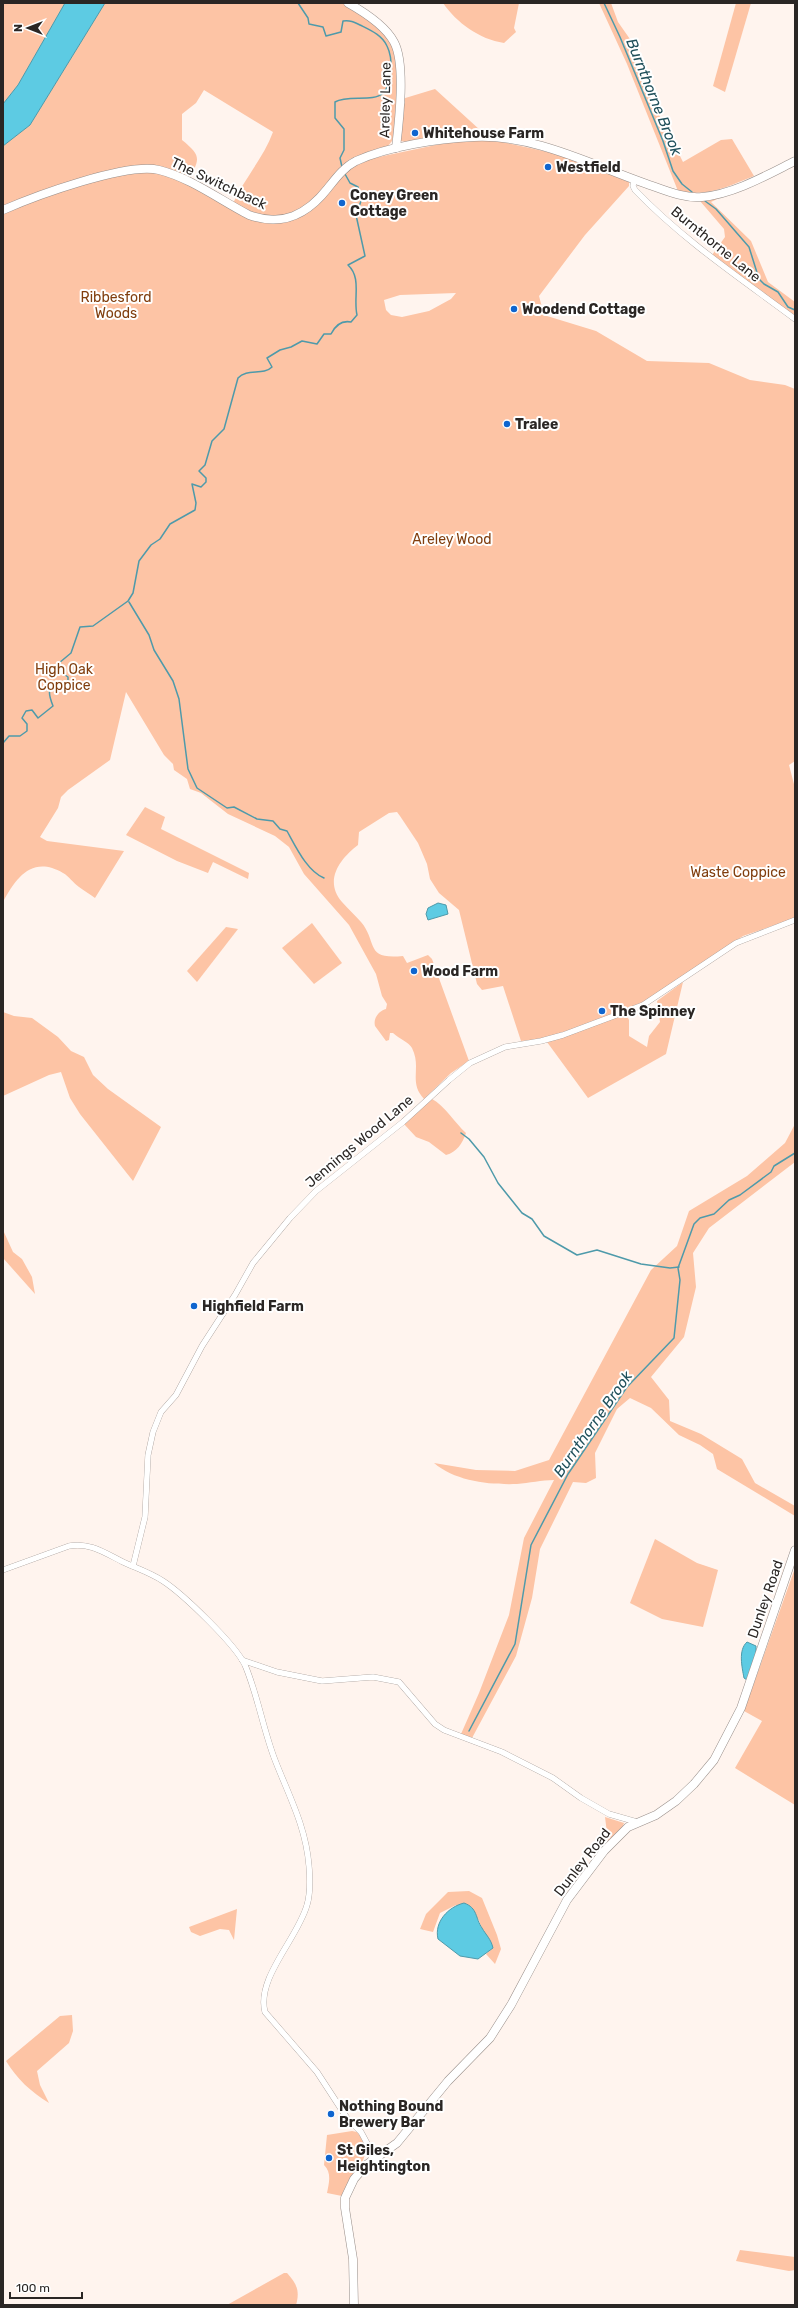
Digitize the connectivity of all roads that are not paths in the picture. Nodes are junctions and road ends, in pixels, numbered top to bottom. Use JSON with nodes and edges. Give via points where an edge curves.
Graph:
{"nodes":[{"id":1,"x":348,"y":3,"type":"edge"},
{"id":2,"x":396,"y":148,"type":"junction"},
{"id":3,"x":795,"y":161,"type":"edge"},
{"id":4,"x":634,"y":179,"type":"junction"},
{"id":5,"x":3,"y":210,"type":"edge"},
{"id":6,"x":795,"y":319,"type":"edge"},
{"id":7,"x":795,"y":920,"type":"edge"},
{"id":8,"x":795,"y":1550,"type":"edge"},
{"id":9,"x":133,"y":1566,"type":"junction"},
{"id":10,"x":3,"y":1570,"type":"edge"},
{"id":11,"x":242,"y":1660,"type":"junction"},
{"id":12,"x":637,"y":1822,"type":"junction"},
{"id":13,"x":372,"y":2160,"type":"junction"},
{"id":14,"x":354,"y":2305,"type":"edge"}],
"edges":[{"from":1,"to":2,"type":"street","name":"Areley Lane","via":[[376,21],[396,45],[400,71]]},
{"from":2,"to":4,"type":"street","name":"The Switchback","via":[[462,138],[504,138],[572,155]]},
{"from":2,"to":5,"type":"street","name":"The Switchback","via":[[350,164],[324,194],[296,215],[281,220],[249,215],[174,175],[142,168],[113,173]]},
{"from":3,"to":4,"type":"street","name":"The Switchback","via":[[755,180],[703,197],[674,193]]},
{"from":4,"to":6,"type":"street","name":"Burnthorne Lane","via":[[635,190],[691,240],[741,281]]},
{"from":7,"to":9,"type":"street","name":"Jennings Wood Lane","via":[[736,943],[643,1005],[562,1035],[505,1047],[470,1064],[403,1122],[316,1191],[253,1263],[202,1346],[176,1395],[161,1412],[153,1432],[148,1456],[145,1517]]},
{"from":8,"to":12,"type":"street","name":"Dunley Road","via":[[741,1708],[722,1748],[706,1771],[680,1798],[656,1815]]},
{"from":9,"to":10,"type":"street","via":[[92,1546],[78,1544]]},
{"from":9,"to":11,"type":"street","via":[[175,1590],[222,1635]]},
{"from":11,"to":12,"type":"street","via":[[277,1672],[322,1681],[373,1677],[399,1682],[435,1724],[444,1730],[502,1752],[553,1778],[609,1814]]},
{"from":11,"to":13,"type":"street","via":[[270,1746],[305,1833],[310,1870],[307,1904],[297,1930],[266,1988],[263,2000],[265,2012],[317,2072],[347,2118],[361,2132]]},
{"from":12,"to":13,"type":"street","name":"Dunley Road","via":[[617,1836],[567,1900],[511,2005],[490,2038],[448,2081],[396,2143]]},
{"from":13,"to":14,"type":"street","name":"Dunley Road","via":[[354,2179],[345,2198],[345,2216],[353,2259]]}]}
